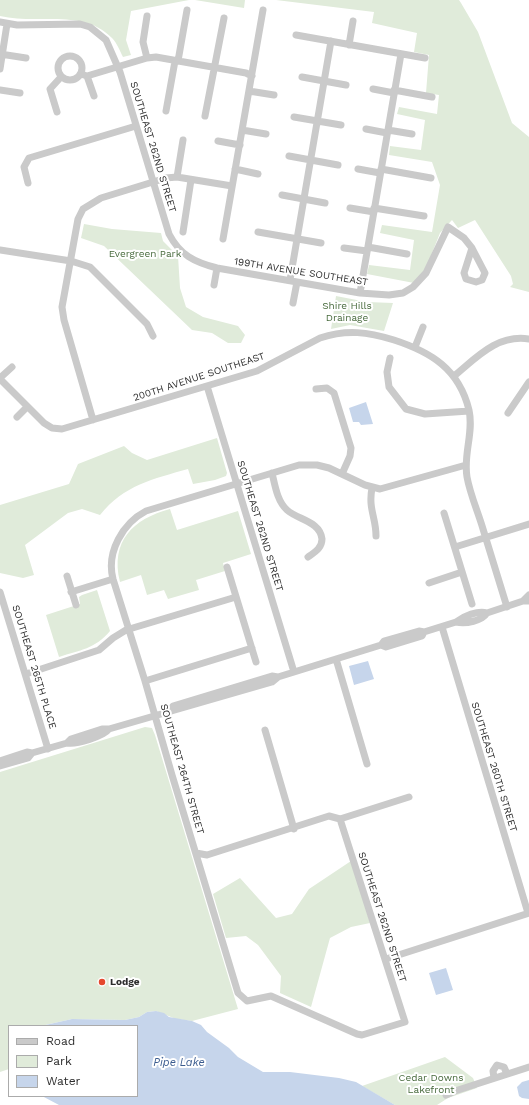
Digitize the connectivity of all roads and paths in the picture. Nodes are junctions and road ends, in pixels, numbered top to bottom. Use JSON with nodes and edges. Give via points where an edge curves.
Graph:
{"nodes":[{"id":1,"x":187,"y":10,"type":"dead end"},
{"id":2,"x":264,"y":10,"type":"dead end"},
{"id":3,"x":147,"y":16,"type":"dead end"},
{"id":4,"x":224,"y":18,"type":"dead end"},
{"id":5,"x":353,"y":21,"type":"dead end"},
{"id":6,"x":4,"y":23,"type":"edge"},
{"id":7,"x":296,"y":35,"type":"dead end"},
{"id":8,"x":331,"y":42,"type":"junction"},
{"id":9,"x":349,"y":44,"type":"junction"},
{"id":10,"x":1,"y":54,"type":"edge"},
{"id":11,"x":401,"y":54,"type":"junction"},
{"id":12,"x":26,"y":58,"type":"dead end"},
{"id":13,"x":147,"y":58,"type":"junction"},
{"id":14,"x":425,"y":58,"type":"dead end"},
{"id":15,"x":176,"y":61,"type":"junction"},
{"id":16,"x":118,"y":67,"type":"junction"},
{"id":17,"x":215,"y":68,"type":"junction"},
{"id":18,"x":0,"y":70,"type":"edge"},
{"id":19,"x":84,"y":75,"type":"junction"},
{"id":20,"x":252,"y":76,"type":"junction"},
{"id":21,"x":61,"y":77,"type":"junction"},
{"id":22,"x":302,"y":77,"type":"dead end"},
{"id":23,"x":324,"y":81,"type":"junction"},
{"id":24,"x":346,"y":85,"type":"dead end"},
{"id":25,"x":373,"y":89,"type":"dead end"},
{"id":26,"x":0,"y":90,"type":"edge"},
{"id":27,"x":249,"y":91,"type":"junction"},
{"id":28,"x":394,"y":92,"type":"junction"},
{"id":29,"x":20,"y":93,"type":"dead end"},
{"id":30,"x":274,"y":95,"type":"dead end"},
{"id":31,"x":94,"y":96,"type":"dead end"},
{"id":32,"x":432,"y":97,"type":"dead end"},
{"id":33,"x":166,"y":110,"type":"dead end"},
{"id":34,"x":56,"y":112,"type":"dead end"},
{"id":35,"x":205,"y":116,"type":"dead end"},
{"id":36,"x":294,"y":117,"type":"dead end"},
{"id":37,"x":318,"y":121,"type":"junction"},
{"id":38,"x":341,"y":125,"type":"dead end"},
{"id":39,"x":136,"y":126,"type":"junction"},
{"id":40,"x":366,"y":129,"type":"dead end"},
{"id":41,"x":242,"y":130,"type":"junction"},
{"id":42,"x":387,"y":131,"type":"junction"},
{"id":43,"x":266,"y":134,"type":"dead end"},
{"id":44,"x":412,"y":134,"type":"dead end"},
{"id":45,"x":183,"y":140,"type":"dead end"},
{"id":46,"x":218,"y":141,"type":"dead end"},
{"id":47,"x":240,"y":145,"type":"junction"},
{"id":48,"x":289,"y":156,"type":"dead end"},
{"id":49,"x":311,"y":160,"type":"junction"},
{"id":50,"x":338,"y":164,"type":"dead end"},
{"id":51,"x":235,"y":169,"type":"junction"},
{"id":52,"x":358,"y":169,"type":"dead end"},
{"id":53,"x":380,"y":171,"type":"junction"},
{"id":54,"x":258,"y":174,"type":"dead end"},
{"id":55,"x":177,"y":177,"type":"junction"},
{"id":56,"x":430,"y":178,"type":"dead end"},
{"id":57,"x":191,"y":180,"type":"junction"},
{"id":58,"x":153,"y":181,"type":"junction"},
{"id":59,"x":28,"y":183,"type":"dead end"},
{"id":60,"x":232,"y":186,"type":"junction"},
{"id":61,"x":282,"y":195,"type":"dead end"},
{"id":62,"x":304,"y":199,"type":"junction"},
{"id":63,"x":326,"y":203,"type":"dead end"},
{"id":64,"x":350,"y":208,"type":"dead end"},
{"id":65,"x":374,"y":210,"type":"junction"},
{"id":66,"x":424,"y":216,"type":"dead end"},
{"id":67,"x":183,"y":232,"type":"dead end"},
{"id":68,"x":258,"y":232,"type":"dead end"},
{"id":69,"x":223,"y":239,"type":"dead end"},
{"id":70,"x":298,"y":239,"type":"junction"},
{"id":71,"x":321,"y":243,"type":"dead end"},
{"id":72,"x":344,"y":248,"type":"dead end"},
{"id":73,"x":472,"y":248,"type":"dead end"},
{"id":74,"x":367,"y":249,"type":"junction"},
{"id":75,"x":0,"y":250,"type":"edge"},
{"id":76,"x":407,"y":254,"type":"dead end"},
{"id":77,"x":187,"y":257,"type":"joint"},
{"id":78,"x":70,"y":261,"type":"junction"},
{"id":79,"x":217,"y":268,"type":"junction"},
{"id":80,"x":294,"y":281,"type":"junction"},
{"id":81,"x":214,"y":285,"type":"dead end"},
{"id":82,"x":360,"y":293,"type":"junction"},
{"id":83,"x":293,"y":302,"type":"dead end"},
{"id":84,"x":423,"y":327,"type":"dead end"},
{"id":85,"x":153,"y":336,"type":"dead end"},
{"id":86,"x":529,"y":340,"type":"edge"},
{"id":87,"x":415,"y":347,"type":"junction"},
{"id":88,"x":390,"y":358,"type":"dead end"},
{"id":89,"x":12,"y":367,"type":"dead end"},
{"id":90,"x":454,"y":376,"type":"junction"},
{"id":91,"x":0,"y":379,"type":"edge"},
{"id":92,"x":529,"y":382,"type":"edge"},
{"id":93,"x":207,"y":386,"type":"junction"},
{"id":94,"x":316,"y":388,"type":"dead end"},
{"id":95,"x":27,"y":406,"type":"junction"},
{"id":96,"x":469,"y":411,"type":"junction"},
{"id":97,"x":508,"y":413,"type":"dead end"},
{"id":98,"x":16,"y":417,"type":"dead end"},
{"id":99,"x":93,"y":420,"type":"junction"},
{"id":100,"x":466,"y":465,"type":"junction"},
{"id":101,"x":272,"y":473,"type":"junction"},
{"id":102,"x":342,"y":474,"type":"junction"},
{"id":103,"x":236,"y":483,"type":"junction"},
{"id":104,"x":372,"y":488,"type":"junction"},
{"id":105,"x":444,"y":513,"type":"dead end"},
{"id":106,"x":529,"y":524,"type":"edge"},
{"id":107,"x":376,"y":536,"type":"dead end"},
{"id":108,"x":486,"y":538,"type":"junction"},
{"id":109,"x":455,"y":547,"type":"junction"},
{"id":110,"x":308,"y":557,"type":"dead end"},
{"id":111,"x":227,"y":567,"type":"dead end"},
{"id":112,"x":462,"y":572,"type":"junction"},
{"id":113,"x":67,"y":576,"type":"dead end"},
{"id":114,"x":113,"y":579,"type":"junction"},
{"id":115,"x":429,"y":583,"type":"dead end"},
{"id":116,"x":0,"y":592,"type":"edge"},
{"id":117,"x":72,"y":592,"type":"junction"},
{"id":118,"x":529,"y":595,"type":"edge"},
{"id":119,"x":236,"y":597,"type":"junction"},
{"id":120,"x":526,"y":601,"type":"edge"},
{"id":121,"x":472,"y":604,"type":"dead end"},
{"id":122,"x":76,"y":605,"type":"dead end"},
{"id":123,"x":507,"y":607,"type":"junction"},
{"id":124,"x":442,"y":627,"type":"junction"},
{"id":125,"x":129,"y":629,"type":"junction"},
{"id":126,"x":252,"y":648,"type":"junction"},
{"id":127,"x":336,"y":659,"type":"junction"},
{"id":128,"x":256,"y":662,"type":"dead end"},
{"id":129,"x":294,"y":672,"type":"junction"},
{"id":130,"x":26,"y":674,"type":"junction"},
{"id":131,"x":145,"y":681,"type":"junction"},
{"id":132,"x":155,"y":715,"type":"junction"},
{"id":133,"x":265,"y":730,"type":"dead end"},
{"id":134,"x":48,"y":749,"type":"junction"},
{"id":135,"x":32,"y":753,"type":"junction"},
{"id":136,"x":0,"y":761,"type":"edge"},
{"id":137,"x":367,"y":764,"type":"dead end"},
{"id":138,"x":0,"y":766,"type":"edge"},
{"id":139,"x":409,"y":797,"type":"dead end"},
{"id":140,"x":340,"y":819,"type":"junction"},
{"id":141,"x":294,"y":829,"type":"junction"},
{"id":142,"x":196,"y":853,"type":"junction"},
{"id":143,"x":528,"y":913,"type":"edge"},
{"id":144,"x":386,"y":959,"type":"junction"},
{"id":145,"x":405,"y":1022,"type":"joint"},
{"id":146,"x":529,"y":1067,"type":"edge"},
{"id":147,"x":507,"y":1074,"type":"junction"},
{"id":148,"x":494,"y":1078,"type":"junction"},
{"id":149,"x":446,"y":1096,"type":"dead end"}],
"edges":[{"from":1,"to":15,"type":"street"},
{"from":2,"to":20,"type":"street"},
{"from":3,"to":13,"type":"street","via":[[143,42]]},
{"from":4,"to":17,"type":"street"},
{"from":5,"to":9,"type":"street"},
{"from":6,"to":10,"type":"street"},
{"from":6,"to":16,"type":"street","name":"SOUTHEAST 262ND STREET","via":[[80,24],[90,27],[106,40]]},
{"from":7,"to":8,"type":"street"},
{"from":8,"to":9,"type":"street"},
{"from":8,"to":23,"type":"street"},
{"from":9,"to":11,"type":"street"},
{"from":10,"to":12,"type":"street"},
{"from":10,"to":18,"type":"street"},
{"from":11,"to":14,"type":"street"},
{"from":11,"to":28,"type":"street"},
{"from":13,"to":15,"type":"street"},
{"from":13,"to":16,"type":"street"},
{"from":15,"to":17,"type":"street"},
{"from":15,"to":33,"type":"street"},
{"from":16,"to":19,"type":"street"},
{"from":16,"to":39,"type":"street","name":"SOUTHEAST 262ND STREET"},
{"from":17,"to":20,"type":"street"},
{"from":17,"to":35,"type":"street"},
{"from":19,"to":21,"type":"street","via":[[72,81]]},
{"from":19,"to":21,"type":"street","via":[[79,60],[68,56],[58,63],[57,69]]},
{"from":19,"to":31,"type":"street"},
{"from":20,"to":27,"type":"street"},
{"from":21,"to":34,"type":"street","via":[[50,89]]},
{"from":22,"to":23,"type":"street"},
{"from":23,"to":24,"type":"street"},
{"from":23,"to":37,"type":"street"},
{"from":25,"to":28,"type":"street"},
{"from":26,"to":29,"type":"street"},
{"from":27,"to":30,"type":"street"},
{"from":27,"to":41,"type":"street"},
{"from":28,"to":32,"type":"street"},
{"from":28,"to":42,"type":"street"},
{"from":36,"to":37,"type":"street"},
{"from":37,"to":38,"type":"street"},
{"from":37,"to":49,"type":"street"},
{"from":39,"to":58,"type":"street","name":"SOUTHEAST 262ND STREET"},
{"from":39,"to":59,"type":"street","via":[[29,158],[24,167]]},
{"from":40,"to":42,"type":"street"},
{"from":41,"to":43,"type":"street"},
{"from":41,"to":47,"type":"street"},
{"from":42,"to":44,"type":"street"},
{"from":42,"to":53,"type":"street"},
{"from":45,"to":55,"type":"street"},
{"from":46,"to":47,"type":"street"},
{"from":47,"to":51,"type":"street"},
{"from":48,"to":49,"type":"street"},
{"from":49,"to":50,"type":"street"},
{"from":49,"to":62,"type":"street"},
{"from":51,"to":54,"type":"street"},
{"from":51,"to":60,"type":"street"},
{"from":52,"to":53,"type":"street"},
{"from":53,"to":56,"type":"street"},
{"from":53,"to":65,"type":"street"},
{"from":55,"to":57,"type":"street"},
{"from":55,"to":58,"type":"street"},
{"from":57,"to":60,"type":"street"},
{"from":57,"to":67,"type":"street"},
{"from":58,"to":77,"type":"street","name":"SOUTHEAST 262ND STREET","via":[[169,234],[176,247]]},
{"from":58,"to":78,"type":"street","via":[[101,198],[83,209],[78,219]]},
{"from":60,"to":69,"type":"street"},
{"from":61,"to":62,"type":"street"},
{"from":62,"to":63,"type":"street"},
{"from":62,"to":70,"type":"street"},
{"from":64,"to":65,"type":"street"},
{"from":65,"to":66,"type":"street"},
{"from":65,"to":74,"type":"street"},
{"from":68,"to":70,"type":"street"},
{"from":70,"to":71,"type":"street"},
{"from":70,"to":80,"type":"street"},
{"from":72,"to":74,"type":"street"},
{"from":73,"to":82,"type":"street","name":"199TH AVENUE SOUTHEAST","via":[[464,238],[448,227],[426,273],[413,287],[403,293],[389,295]]},
{"from":74,"to":76,"type":"street"},
{"from":74,"to":82,"type":"street"},
{"from":75,"to":78,"type":"street"},
{"from":77,"to":79,"type":"street","name":"199TH AVENUE SOUTHEAST"},
{"from":78,"to":85,"type":"street","via":[[86,265],[93,270],[147,324]]},
{"from":78,"to":99,"type":"street","via":[[62,307]]},
{"from":79,"to":80,"type":"street","name":"199TH AVENUE SOUTHEAST"},
{"from":79,"to":81,"type":"street"},
{"from":80,"to":82,"type":"street","name":"199TH AVENUE SOUTHEAST"},
{"from":80,"to":83,"type":"street"},
{"from":84,"to":87,"type":"street"},
{"from":86,"to":90,"type":"street","via":[[512,339],[491,346]]},
{"from":87,"to":90,"type":"street","name":"200TH AVENUE SOUTHEAST","via":[[438,361]]},
{"from":87,"to":93,"type":"street","name":"200TH AVENUE SOUTHEAST","via":[[362,331],[330,334],[265,368]]},
{"from":88,"to":96,"type":"street","via":[[387,372],[389,388],[406,410],[425,414]]},
{"from":89,"to":91,"type":"street"},
{"from":90,"to":96,"type":"street","name":"200TH AVENUE SOUTHEAST"},
{"from":91,"to":95,"type":"street"},
{"from":92,"to":97,"type":"street"},
{"from":93,"to":99,"type":"street","name":"200TH AVENUE SOUTHEAST"},
{"from":93,"to":103,"type":"street","name":"SOUTHEAST 262ND STREET"},
{"from":94,"to":102,"type":"street","via":[[327,388],[334,393],[350,444],[350,456]]},
{"from":95,"to":98,"type":"street"},
{"from":95,"to":99,"type":"street","name":"200TH AVENUE SOUTHEAST","via":[[52,428],[66,429]]},
{"from":96,"to":100,"type":"street","name":"200TH AVENUE SOUTHEAST"},
{"from":100,"to":104,"type":"street","via":[[388,488]]},
{"from":100,"to":108,"type":"street","name":"200TH AVENUE SOUTHEAST"},
{"from":101,"to":102,"type":"street","name":"SOUTHEAST 264TH STREET","via":[[309,464]]},
{"from":101,"to":103,"type":"street","name":"SOUTHEAST 264TH STREET"},
{"from":101,"to":110,"type":"street","via":[[279,498],[287,510],[313,524],[319,531],[322,540],[320,548]]},
{"from":102,"to":104,"type":"street","name":"SOUTHEAST 264TH STREET"},
{"from":103,"to":114,"type":"street","name":"SOUTHEAST 264TH STREET","via":[[146,511],[133,519],[121,534],[113,554]]},
{"from":103,"to":129,"type":"street","name":"SOUTHEAST 262ND STREET"},
{"from":104,"to":107,"type":"street","via":[[370,507]]},
{"from":105,"to":109,"type":"street"},
{"from":106,"to":108,"type":"street"},
{"from":108,"to":109,"type":"street"},
{"from":108,"to":123,"type":"street","name":"200TH AVENUE SOUTHEAST"},
{"from":109,"to":112,"type":"street"},
{"from":111,"to":119,"type":"street"},
{"from":112,"to":115,"type":"street"},
{"from":112,"to":121,"type":"street"},
{"from":113,"to":117,"type":"street"},
{"from":114,"to":117,"type":"street"},
{"from":114,"to":125,"type":"street","name":"SOUTHEAST 264TH STREET"},
{"from":116,"to":130,"type":"street","name":"SOUTHEAST 265TH PLACE"},
{"from":117,"to":122,"type":"street"},
{"from":118,"to":120,"type":"street"},
{"from":119,"to":125,"type":"street"},
{"from":119,"to":126,"type":"street"},
{"from":120,"to":123,"type":"street"},
{"from":123,"to":124,"type":"street","via":[[487,613],[482,611]]},
{"from":124,"to":127,"type":"street","via":[[386,647],[381,645]]},
{"from":124,"to":143,"type":"street","name":"SOUTHEAST 260TH STREET"},
{"from":125,"to":130,"type":"street","via":[[99,650]]},
{"from":125,"to":131,"type":"street","name":"SOUTHEAST 264TH STREET"},
{"from":126,"to":128,"type":"street"},
{"from":126,"to":131,"type":"street"},
{"from":127,"to":129,"type":"street"},
{"from":127,"to":137,"type":"street"},
{"from":129,"to":132,"type":"street","via":[[278,677],[272,682]]},
{"from":130,"to":134,"type":"street","name":"SOUTHEAST 265TH PLACE"},
{"from":131,"to":132,"type":"street","name":"SOUTHEAST 264TH STREET"},
{"from":132,"to":134,"type":"street","via":[[109,729],[106,734]]},
{"from":132,"to":142,"type":"street","name":"SOUTHEAST 264TH STREET"},
{"from":133,"to":141,"type":"street"},
{"from":134,"to":135,"type":"street"},
{"from":135,"to":136,"type":"street","via":[[27,752]]},
{"from":135,"to":138,"type":"street","via":[[28,758]]},
{"from":139,"to":140,"type":"street"},
{"from":140,"to":141,"type":"street","via":[[329,816]]},
{"from":140,"to":144,"type":"street","name":"SOUTHEAST 262ND STREET"},
{"from":141,"to":142,"type":"street","via":[[207,855]]},
{"from":142,"to":145,"type":"street","name":"SOUTHEAST 264TH STREET","via":[[238,993],[244,1000],[252,1001],[271,996],[362,1035]]},
{"from":143,"to":144,"type":"street"},
{"from":144,"to":145,"type":"street","name":"SOUTHEAST 262ND STREET"},
{"from":146,"to":147,"type":"street"},
{"from":147,"to":148,"type":"street"},
{"from":147,"to":148,"type":"street","via":[[504,1067],[497,1065],[492,1071]]},
{"from":148,"to":149,"type":"street"}]}
